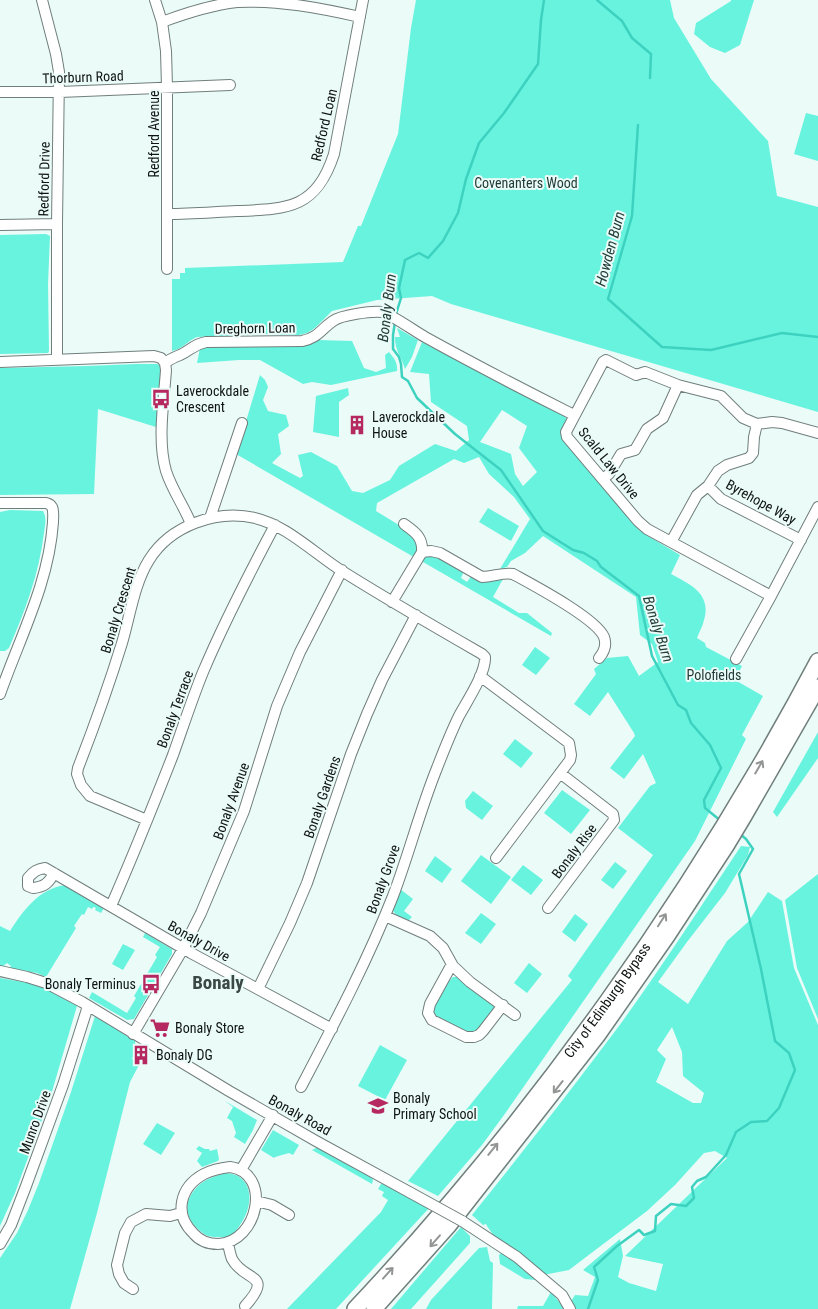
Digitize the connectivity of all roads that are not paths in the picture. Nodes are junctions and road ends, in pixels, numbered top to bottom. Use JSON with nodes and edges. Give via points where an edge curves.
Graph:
{"nodes":[{"id":1,"x":42,"y":0,"type":"edge"},
{"id":2,"x":155,"y":0,"type":"edge"},
{"id":3,"x":363,"y":0,"type":"edge"},
{"id":4,"x":268,"y":1,"type":"edge"},
{"id":5,"x":360,"y":18,"type":"junction"},
{"id":6,"x":162,"y":22,"type":"junction"},
{"id":7,"x":230,"y":85,"type":"dead end"},
{"id":8,"x":167,"y":87,"type":"junction"},
{"id":9,"x":0,"y":92,"type":"edge"},
{"id":10,"x":60,"y":92,"type":"junction"},
{"id":11,"x":168,"y":214,"type":"junction"},
{"id":12,"x":57,"y":224,"type":"junction"},
{"id":13,"x":0,"y":225,"type":"edge"},
{"id":14,"x":167,"y":269,"type":"dead end"},
{"id":15,"x":57,"y":360,"type":"junction"},
{"id":16,"x":0,"y":362,"type":"edge"},
{"id":17,"x":165,"y":362,"type":"junction"},
{"id":18,"x":678,"y":385,"type":"junction"},
{"id":19,"x":574,"y":415,"type":"junction"},
{"id":20,"x":757,"y":424,"type":"junction"},
{"id":21,"x":238,"y":428,"type":"dead end"},
{"id":22,"x":818,"y":433,"type":"edge"},
{"id":23,"x":603,"y":479,"type":"junction"},
{"id":24,"x":708,"y":486,"type":"junction"},
{"id":25,"x":0,"y":503,"type":"edge"},
{"id":26,"x":818,"y":508,"type":"edge"},
{"id":27,"x":210,"y":518,"type":"junction"},
{"id":28,"x":191,"y":524,"type":"junction"},
{"id":29,"x":404,"y":524,"type":"dead end"},
{"id":30,"x":275,"y":525,"type":"junction"},
{"id":31,"x":801,"y":540,"type":"junction"},
{"id":32,"x":671,"y":542,"type":"junction"},
{"id":33,"x":422,"y":552,"type":"junction"},
{"id":34,"x":342,"y":570,"type":"junction"},
{"id":35,"x":771,"y":596,"type":"junction"},
{"id":36,"x":392,"y":602,"type":"junction"},
{"id":37,"x":416,"y":615,"type":"junction"},
{"id":38,"x":598,"y":658,"type":"dead end"},
{"id":39,"x":0,"y":659,"type":"edge"},
{"id":40,"x":736,"y":659,"type":"dead end"},
{"id":41,"x":12,"y":661,"type":"junction"},
{"id":42,"x":818,"y":662,"type":"edge"},
{"id":43,"x":480,"y":676,"type":"junction"},
{"id":44,"x":818,"y":687,"type":"edge"},
{"id":45,"x":0,"y":694,"type":"edge"},
{"id":46,"x":560,"y":773,"type":"junction"},
{"id":47,"x":739,"y":812,"type":"junction"},
{"id":48,"x":147,"y":820,"type":"junction"},
{"id":49,"x":721,"y":842,"type":"junction"},
{"id":50,"x":496,"y":858,"type":"dead end"},
{"id":51,"x":54,"y":873,"type":"dead end"},
{"id":52,"x":111,"y":906,"type":"junction"},
{"id":53,"x":548,"y":908,"type":"dead end"},
{"id":54,"x":385,"y":916,"type":"junction"},
{"id":55,"x":183,"y":949,"type":"junction"},
{"id":56,"x":452,"y":964,"type":"junction"},
{"id":57,"x":0,"y":971,"type":"edge"},
{"id":58,"x":258,"y":989,"type":"junction"},
{"id":59,"x":503,"y":1005,"type":"junction"},
{"id":60,"x":88,"y":1006,"type":"junction"},
{"id":61,"x":515,"y":1014,"type":"dead end"},
{"id":62,"x":332,"y":1029,"type":"junction"},
{"id":63,"x":133,"y":1034,"type":"junction"},
{"id":64,"x":301,"y":1087,"type":"dead end"},
{"id":65,"x":272,"y":1116,"type":"junction"},
{"id":66,"x":241,"y":1170,"type":"junction"},
{"id":67,"x":256,"y":1201,"type":"junction"},
{"id":68,"x":182,"y":1213,"type":"junction"},
{"id":69,"x":289,"y":1215,"type":"dead end"},
{"id":70,"x":228,"y":1243,"type":"junction"},
{"id":71,"x":0,"y":1244,"type":"edge"},
{"id":72,"x":133,"y":1289,"type":"dead end"},
{"id":73,"x":244,"y":1306,"type":"dead end"},
{"id":74,"x":355,"y":1309,"type":"edge"},
{"id":75,"x":374,"y":1309,"type":"edge"},
{"id":76,"x":570,"y":1309,"type":"edge"}],
"edges":[{"from":1,"to":10,"type":"street","name":"Redford Drive","via":[[56,54]]},
{"from":2,"to":6,"type":"street","name":"Redford Avenue"},
{"from":3,"to":5,"type":"street","name":"Redford Loan"},
{"from":4,"to":5,"type":"street","via":[[301,4]]},
{"from":4,"to":6,"type":"street","via":[[215,6]]},
{"from":5,"to":11,"type":"street","name":"Redford Loan","via":[[334,154],[326,175],[312,194],[294,205],[278,209]]},
{"from":6,"to":8,"type":"street","name":"Redford Avenue"},
{"from":7,"to":8,"type":"street","name":"Thorburn Road"},
{"from":8,"to":10,"type":"street","name":"Thorburn Road"},
{"from":8,"to":11,"type":"street","name":"Redford Avenue"},
{"from":9,"to":10,"type":"street","name":"Thorburn Road"},
{"from":10,"to":12,"type":"street","name":"Redford Drive"},
{"from":11,"to":14,"type":"street","name":"Redford Avenue"},
{"from":12,"to":13,"type":"street"},
{"from":12,"to":15,"type":"street","name":"Redford Drive"},
{"from":15,"to":16,"type":"street"},
{"from":15,"to":17,"type":"street","via":[[154,356]]},
{"from":17,"to":19,"type":"street","name":"Dreghorn Loan","via":[[196,344],[302,341],[320,334],[345,315],[382,312]]},
{"from":17,"to":28,"type":"street","via":[[162,450],[172,487]]},
{"from":18,"to":19,"type":"street","name":"Scald Law Drive","via":[[645,372],[636,375],[606,360]]},
{"from":18,"to":20,"type":"street","name":"Scald Law Drive","via":[[721,396],[743,418]]},
{"from":18,"to":23,"type":"street","via":[[663,418],[648,429],[635,450],[621,454]]},
{"from":19,"to":23,"type":"street","name":"Scald Law Drive","via":[[566,435]]},
{"from":20,"to":22,"type":"street","via":[[782,423]]},
{"from":20,"to":24,"type":"street","via":[[754,453],[727,464]]},
{"from":21,"to":27,"type":"street"},
{"from":23,"to":32,"type":"street","name":"Scald Law Drive","via":[[638,521]]},
{"from":24,"to":31,"type":"street","name":"Byrehope Way","via":[[721,498]]},
{"from":24,"to":32,"type":"street","via":[[697,495]]},
{"from":25,"to":41,"type":"street","via":[[46,503],[53,509],[48,557],[40,587]]},
{"from":26,"to":31,"type":"street"},
{"from":27,"to":28,"type":"street","name":"Bonaly Crescent"},
{"from":27,"to":30,"type":"street","name":"Bonaly Crescent","via":[[248,517]]},
{"from":28,"to":48,"type":"street","name":"Bonaly Crescent","via":[[162,544],[139,579],[113,672],[78,768],[81,785],[90,796]]},
{"from":29,"to":33,"type":"street","via":[[420,538]]},
{"from":30,"to":34,"type":"street","name":"Bonaly Crescent"},
{"from":30,"to":48,"type":"street","name":"Bonaly Terrace","via":[[216,642]]},
{"from":31,"to":35,"type":"street"},
{"from":32,"to":35,"type":"street","name":"Scald Law Drive"},
{"from":33,"to":36,"type":"street"},
{"from":33,"to":38,"type":"street","via":[[440,552],[482,577],[513,574],[567,605],[595,625],[603,635],[603,653]]},
{"from":34,"to":36,"type":"street","name":"Bonaly Crescent"},
{"from":34,"to":55,"type":"street","name":"Bonaly Avenue","via":[[300,652],[277,706],[244,811]]},
{"from":35,"to":40,"type":"street"},
{"from":36,"to":37,"type":"street","name":"Bonaly Crescent"},
{"from":37,"to":43,"type":"street","name":"Bonaly Crescent","via":[[482,654],[485,661]]},
{"from":37,"to":58,"type":"street","name":"Bonaly Gardens","via":[[367,714],[307,883]]},
{"from":39,"to":41,"type":"street"},
{"from":41,"to":45,"type":"street"},
{"from":47,"to":42,"type":"highway","name":"City of Edinburgh Bypass","one_way":true},
{"from":43,"to":46,"type":"street","via":[[569,743],[570,760]]},
{"from":43,"to":54,"type":"street","name":"Bonaly Grove","via":[[437,767]]},
{"from":44,"to":47,"type":"highway","name":"City of Edinburgh Bypass"},
{"from":46,"to":50,"type":"street"},
{"from":46,"to":53,"type":"street","name":"Bonaly Rise","via":[[613,814],[614,820]]},
{"from":47,"to":49,"type":"highway","name":"City of Edinburgh Bypass"},
{"from":48,"to":52,"type":"street","name":"Bonaly Terrace"},
{"from":74,"to":49,"type":"highway","name":"City of Edinburgh Bypass","one_way":true,"via":[[439,1217],[560,1065]]},
{"from":49,"to":75,"type":"highway","name":"City of Edinburgh Bypass","one_way":true,"via":[[667,936],[586,1051],[449,1225]]},
{"from":51,"to":52,"type":"street","name":"Bonaly Drive"},
{"from":52,"to":55,"type":"street","name":"Bonaly Drive"},
{"from":54,"to":56,"type":"street","via":[[430,936],[443,948]]},
{"from":54,"to":62,"type":"street","name":"Bonaly Grove"},
{"from":55,"to":58,"type":"street","name":"Bonaly Drive"},
{"from":55,"to":63,"type":"street","name":"Bonaly Avenue"},
{"from":56,"to":59,"type":"street","via":[[470,982]]},
{"from":56,"to":59,"type":"street","via":[[430,1004],[428,1013],[432,1020],[474,1037],[483,1031]]},
{"from":57,"to":60,"type":"street","name":"Bonaly Road","via":[[46,983]]},
{"from":58,"to":62,"type":"street","name":"Bonaly Drive"},
{"from":59,"to":61,"type":"street"},
{"from":60,"to":63,"type":"street","name":"Bonaly Road"},
{"from":60,"to":71,"type":"street","name":"Munro Drive","via":[[26,1186]]},
{"from":62,"to":64,"type":"street","name":"Bonaly Grove"},
{"from":63,"to":65,"type":"street","name":"Bonaly Road"},
{"from":65,"to":66,"type":"street"},
{"from":65,"to":76,"type":"street","name":"Bonaly Road","bridge":true,"via":[[462,1221],[517,1257],[562,1295]]},
{"from":66,"to":67,"type":"street","via":[[254,1185]]},
{"from":66,"to":68,"type":"street","via":[[230,1167],[203,1175],[184,1195]]},
{"from":67,"to":69,"type":"street","via":[[272,1205]]},
{"from":67,"to":70,"type":"street","via":[[247,1228]]},
{"from":68,"to":70,"type":"street","via":[[198,1238],[213,1244]]},
{"from":68,"to":72,"type":"street","via":[[170,1216],[146,1214],[131,1222],[117,1265],[124,1283]]},
{"from":70,"to":73,"type":"street","via":[[232,1258],[258,1284],[257,1292]]}]}
